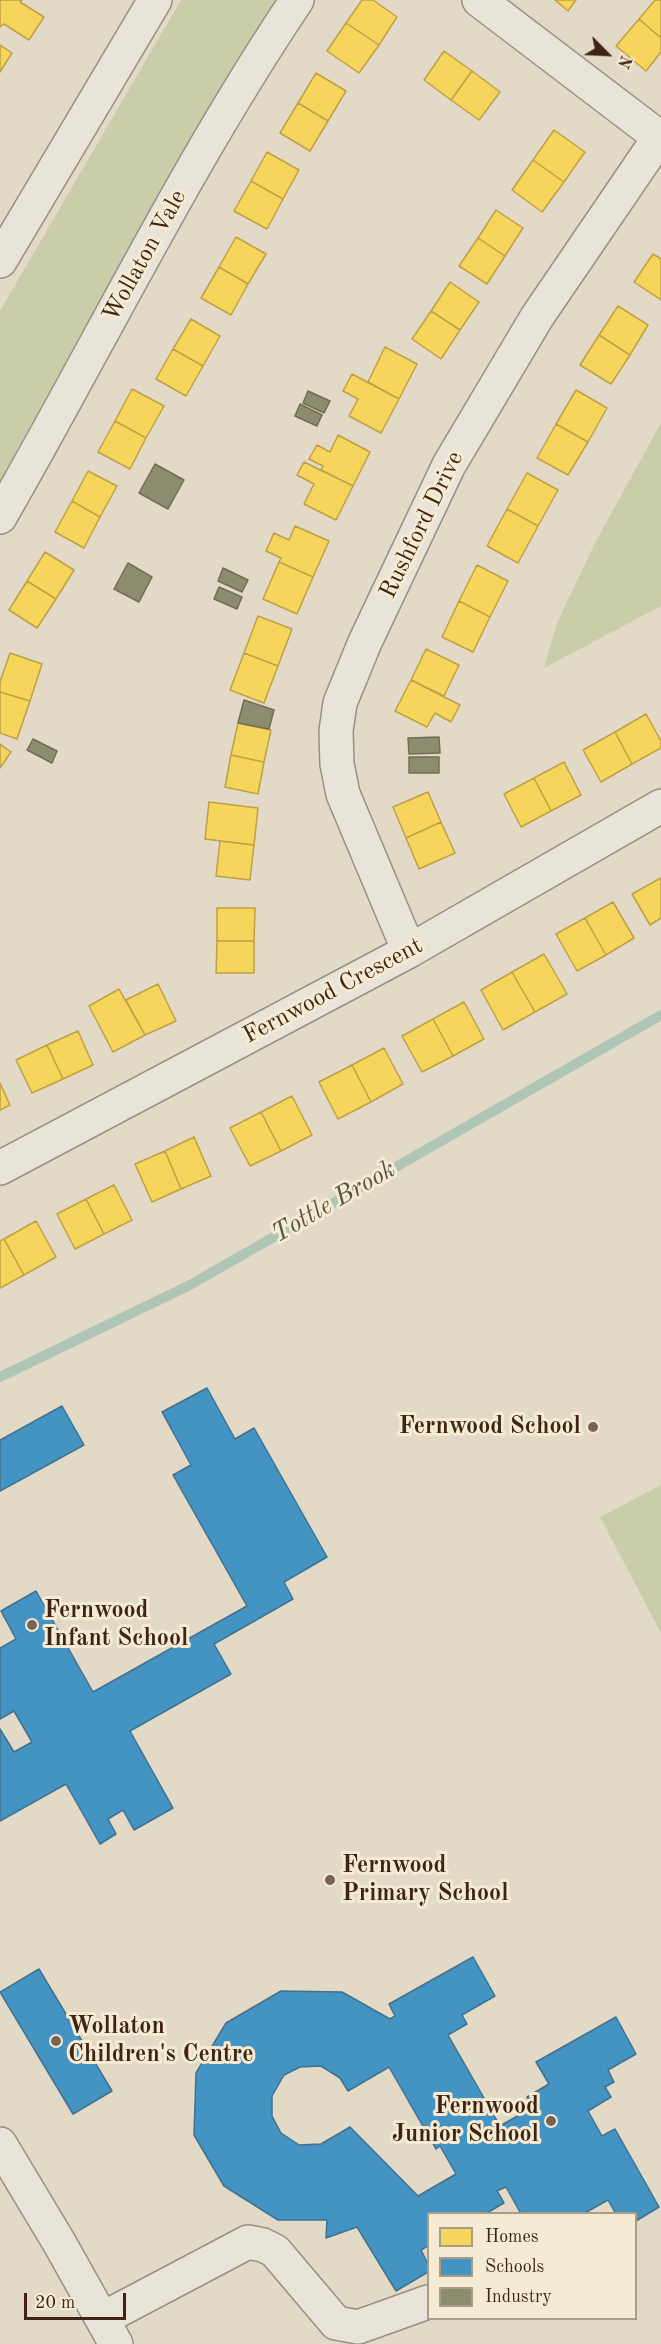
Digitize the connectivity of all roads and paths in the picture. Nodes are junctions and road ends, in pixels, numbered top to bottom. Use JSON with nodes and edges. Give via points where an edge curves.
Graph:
{"nodes":[{"id":1,"x":154,"y":0,"type":"edge"},
{"id":2,"x":297,"y":0,"type":"edge"},
{"id":3,"x":479,"y":0,"type":"edge"},
{"id":4,"x":660,"y":136,"type":"edge"},
{"id":5,"x":0,"y":261,"type":"edge"},
{"id":6,"x":0,"y":517,"type":"edge"},
{"id":7,"x":661,"y":807,"type":"edge"},
{"id":8,"x":409,"y":951,"type":"junction"},
{"id":9,"x":0,"y":1168,"type":"edge"},
{"id":10,"x":0,"y":2144,"type":"edge"},
{"id":11,"x":427,"y":2303,"type":"edge"},
{"id":12,"x":109,"y":2332,"type":"edge"}],
"edges":[{"from":1,"to":5,"type":"street"},
{"from":2,"to":6,"type":"street","name":"Wollaton Vale","via":[[254,64],[161,224]]},
{"from":3,"to":4,"type":"street"},
{"from":4,"to":8,"type":"street","name":"Rushford Drive","via":[[537,317],[449,465],[340,703],[337,764],[343,794]]},
{"from":7,"to":8,"type":"street","name":"Fernwood Crescent"},
{"from":8,"to":9,"type":"street","name":"Fernwood Crescent"},
{"from":10,"to":12,"type":"street"},
{"from":11,"to":12,"type":"street","via":[[358,2327],[336,2324],[275,2251],[248,2242]]}]}
